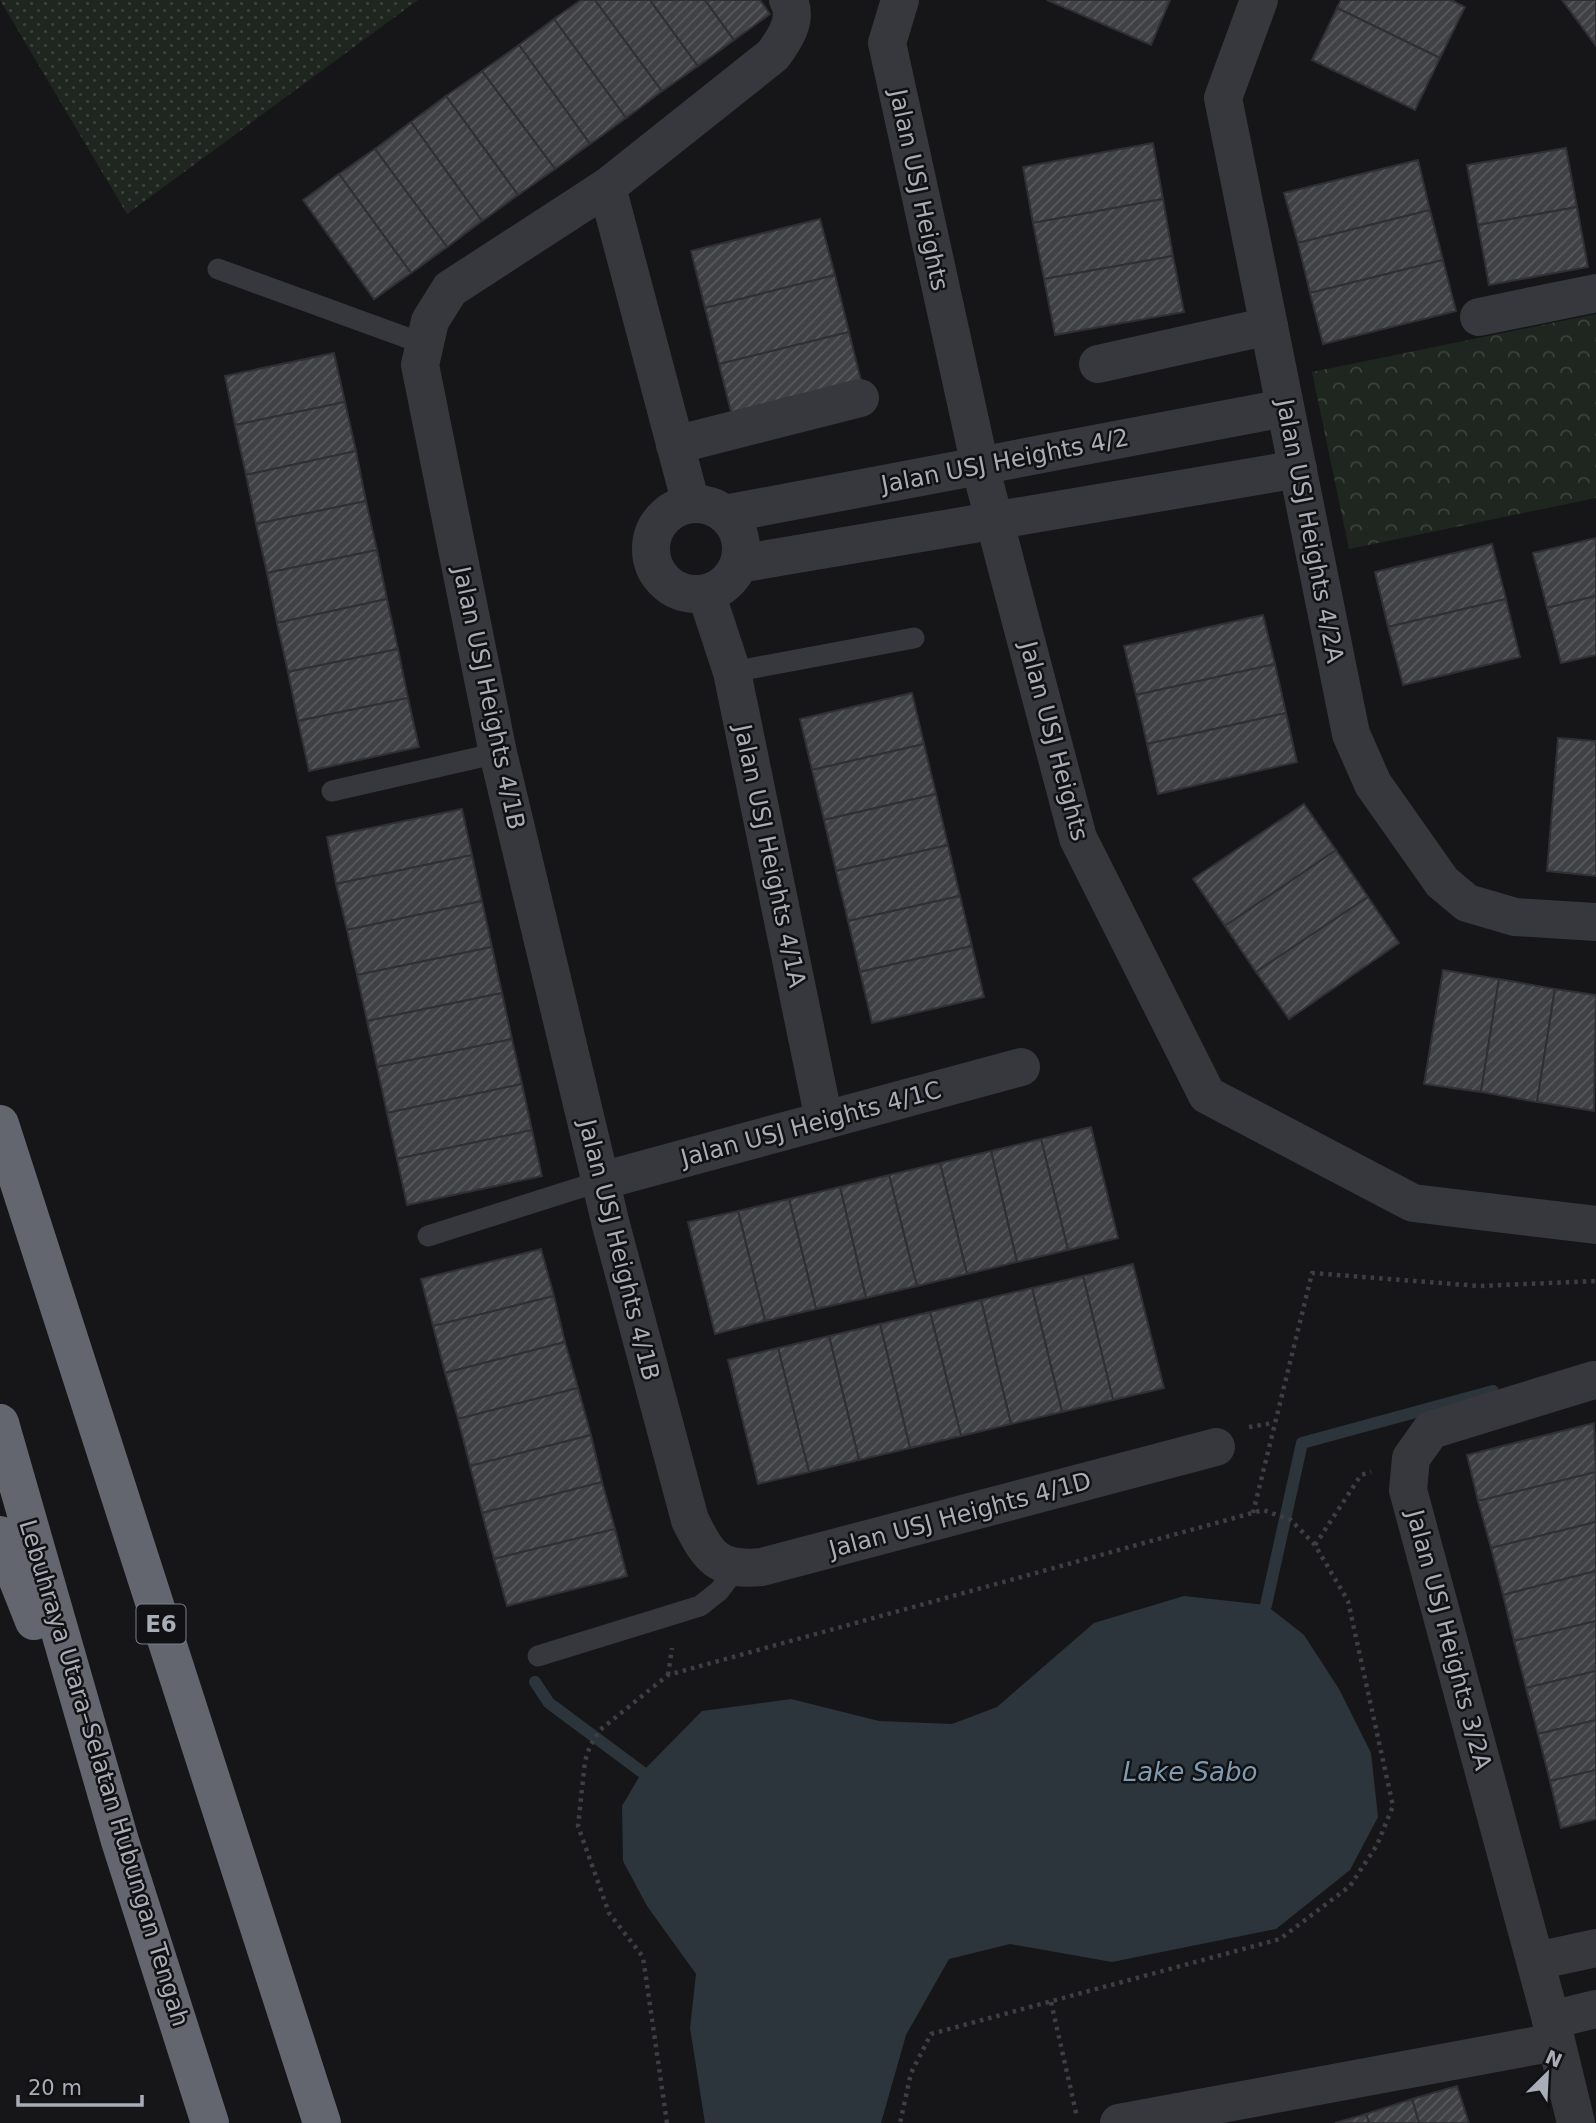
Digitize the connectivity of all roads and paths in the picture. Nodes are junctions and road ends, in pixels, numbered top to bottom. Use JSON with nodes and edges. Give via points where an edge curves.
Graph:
{"nodes":[{"id":1,"x":788,"y":0,"type":"edge"},
{"id":2,"x":900,"y":0,"type":"edge"},
{"id":3,"x":1259,"y":0,"type":"edge"},
{"id":4,"x":607,"y":187,"type":"junction"},
{"id":5,"x":218,"y":269,"type":"dead end"},
{"id":6,"x":1596,"y":293,"type":"edge"},
{"id":7,"x":1479,"y":317,"type":"dead end"},
{"id":8,"x":1269,"y":326,"type":"junction"},
{"id":9,"x":424,"y":344,"type":"junction"},
{"id":10,"x":1098,"y":364,"type":"dead end"},
{"id":11,"x":860,"y":398,"type":"dead end"},
{"id":12,"x":1285,"y":408,"type":"junction"},
{"id":13,"x":675,"y":445,"type":"junction"},
{"id":14,"x":980,"y":466,"type":"junction"},
{"id":15,"x":1298,"y":470,"type":"junction"},
{"id":16,"x":708,"y":509,"type":"junction"},
{"id":17,"x":996,"y":520,"type":"junction"},
{"id":18,"x":739,"y":564,"type":"junction"},
{"id":19,"x":706,"y":593,"type":"junction"},
{"id":20,"x":914,"y":638,"type":"dead end"},
{"id":21,"x":732,"y":673,"type":"junction"},
{"id":22,"x":498,"y":753,"type":"junction"},
{"id":23,"x":332,"y":791,"type":"dead end"},
{"id":24,"x":1596,"y":922,"type":"edge"},
{"id":25,"x":1021,"y":1068,"type":"dead end"},
{"id":26,"x":824,"y":1120,"type":"junction"},
{"id":27,"x":0,"y":1124,"type":"edge"},
{"id":28,"x":601,"y":1181,"type":"junction"},
{"id":29,"x":1596,"y":1225,"type":"edge"},
{"id":30,"x":428,"y":1236,"type":"dead end"},
{"id":31,"x":1596,"y":1281,"type":"edge"},
{"id":32,"x":1594,"y":1380,"type":"edge"},
{"id":33,"x":0,"y":1423,"type":"edge"},
{"id":34,"x":1216,"y":1447,"type":"dead end"},
{"id":35,"x":1410,"y":1458,"type":"junction"},
{"id":36,"x":1253,"y":1513,"type":"junction"},
{"id":37,"x":0,"y":1535,"type":"edge"},
{"id":38,"x":1315,"y":1545,"type":"junction"},
{"id":39,"x":721,"y":1561,"type":"junction"},
{"id":40,"x":538,"y":1656,"type":"dead end"},
{"id":41,"x":120,"y":1841,"type":"junction"},
{"id":42,"x":1596,"y":1948,"type":"edge"},
{"id":43,"x":1536,"y":1961,"type":"junction"},
{"id":44,"x":1051,"y":2002,"type":"junction"},
{"id":45,"x":1596,"y":2009,"type":"edge"},
{"id":46,"x":1553,"y":2031,"type":"junction"},
{"id":47,"x":210,"y":2123,"type":"edge"},
{"id":48,"x":322,"y":2123,"type":"edge"},
{"id":49,"x":667,"y":2123,"type":"edge"},
{"id":50,"x":900,"y":2123,"type":"edge"},
{"id":51,"x":1079,"y":2123,"type":"edge"},
{"id":52,"x":1119,"y":2123,"type":"edge"},
{"id":53,"x":1576,"y":2123,"type":"edge"}],
"edges":[{"from":1,"to":4,"type":"street","name":"Jalan USJ Heights 4/1B","via":[[789,32],[773,55]]},
{"from":2,"to":14,"type":"street","name":"Jalan USJ Heights","via":[[887,43]]},
{"from":3,"to":8,"type":"street","name":"Jalan USJ Heights 4/2A","via":[[1223,98]]},
{"from":4,"to":9,"type":"street","name":"Jalan USJ Heights 4/1B","via":[[450,289],[430,321]]},
{"from":4,"to":13,"type":"street"},
{"from":5,"to":9,"type":"lane"},
{"from":6,"to":7,"type":"street"},
{"from":8,"to":10,"type":"street"},
{"from":8,"to":12,"type":"street","name":"Jalan USJ Heights 4/2A"},
{"from":9,"to":22,"type":"street","name":"Jalan USJ Heights 4/1B","via":[[421,365],[427,407]]},
{"from":11,"to":13,"type":"street"},
{"from":12,"to":14,"type":"street","name":"Jalan USJ Heights 4/2"},
{"from":12,"to":15,"type":"street","name":"Jalan USJ Heights 4/2A"},
{"from":13,"to":16,"type":"street"},
{"from":14,"to":16,"type":"street","name":"Jalan USJ Heights 4/2"},
{"from":14,"to":17,"type":"street","name":"Jalan USJ Heights"},
{"from":15,"to":17,"type":"street"},
{"from":15,"to":24,"type":"street","name":"Jalan USJ Heights 4/2A","via":[[1351,734],[1373,784],[1442,882],[1467,903],[1515,917]]},
{"from":16,"to":18,"type":"street","via":[[740,537]]},
{"from":16,"to":19,"type":"street","via":[[671,512],[656,528],[651,542],[656,570],[677,590]]},
{"from":17,"to":18,"type":"street"},
{"from":17,"to":29,"type":"street","name":"Jalan USJ Heights","via":[[1078,838],[1207,1095],[1413,1203]]},
{"from":18,"to":19,"type":"street","via":[[732,577]]},
{"from":19,"to":21,"type":"street","name":"Jalan USJ Heights 4/1A"},
{"from":20,"to":21,"type":"lane"},
{"from":21,"to":26,"type":"street","name":"Jalan USJ Heights 4/1A"},
{"from":22,"to":23,"type":"lane"},
{"from":22,"to":28,"type":"street","name":"Jalan USJ Heights 4/1B"},
{"from":25,"to":26,"type":"street","name":"Jalan USJ Heights 4/1C"},
{"from":26,"to":28,"type":"street","name":"Jalan USJ Heights 4/1C"},
{"from":27,"to":48,"type":"highway","number":"E6"},
{"from":28,"to":30,"type":"lane"},
{"from":28,"to":39,"type":"street","name":"Jalan USJ Heights 4/1B","via":[[690,1520]]},
{"from":31,"to":36,"type":"path","via":[[1479,1286],[1312,1273]]},
{"from":32,"to":35,"type":"street","via":[[1431,1430]]},
{"from":33,"to":41,"type":"highway","name":"Lebuhraya Utara–Selatan Hubungan Tengah"},
{"from":34,"to":39,"type":"street","name":"Jalan USJ Heights 4/1D","via":[[762,1567]]},
{"from":35,"to":38,"type":"path","via":[[1361,1475]]},
{"from":35,"to":43,"type":"street","name":"Jalan USJ Heights 3/2A","via":[[1408,1490]]},
{"from":36,"to":38,"type":"path","via":[[1264,1510],[1292,1520]]},
{"from":36,"to":49,"type":"path","via":[[668,1675],[600,1730],[585,1761],[578,1826],[609,1913],[643,1957]]},
{"from":37,"to":41,"type":"highway"},
{"from":38,"to":44,"type":"path","via":[[1348,1601],[1393,1806],[1377,1845],[1350,1886],[1280,1939]]},
{"from":39,"to":40,"type":"lane","via":[[719,1591],[701,1606]]},
{"from":41,"to":47,"type":"highway","name":"Lebuhraya Utara–Selatan Hubungan Tengah"},
{"from":42,"to":43,"type":"street"},
{"from":43,"to":46,"type":"street","name":"Jalan USJ Heights 3/2A"},
{"from":44,"to":50,"type":"path","via":[[931,2034],[911,2073]]},
{"from":44,"to":51,"type":"path"},
{"from":45,"to":46,"type":"street"},
{"from":46,"to":52,"type":"street"},
{"from":46,"to":53,"type":"street","name":"Jalan USJ Heights 3/2A"}]}
